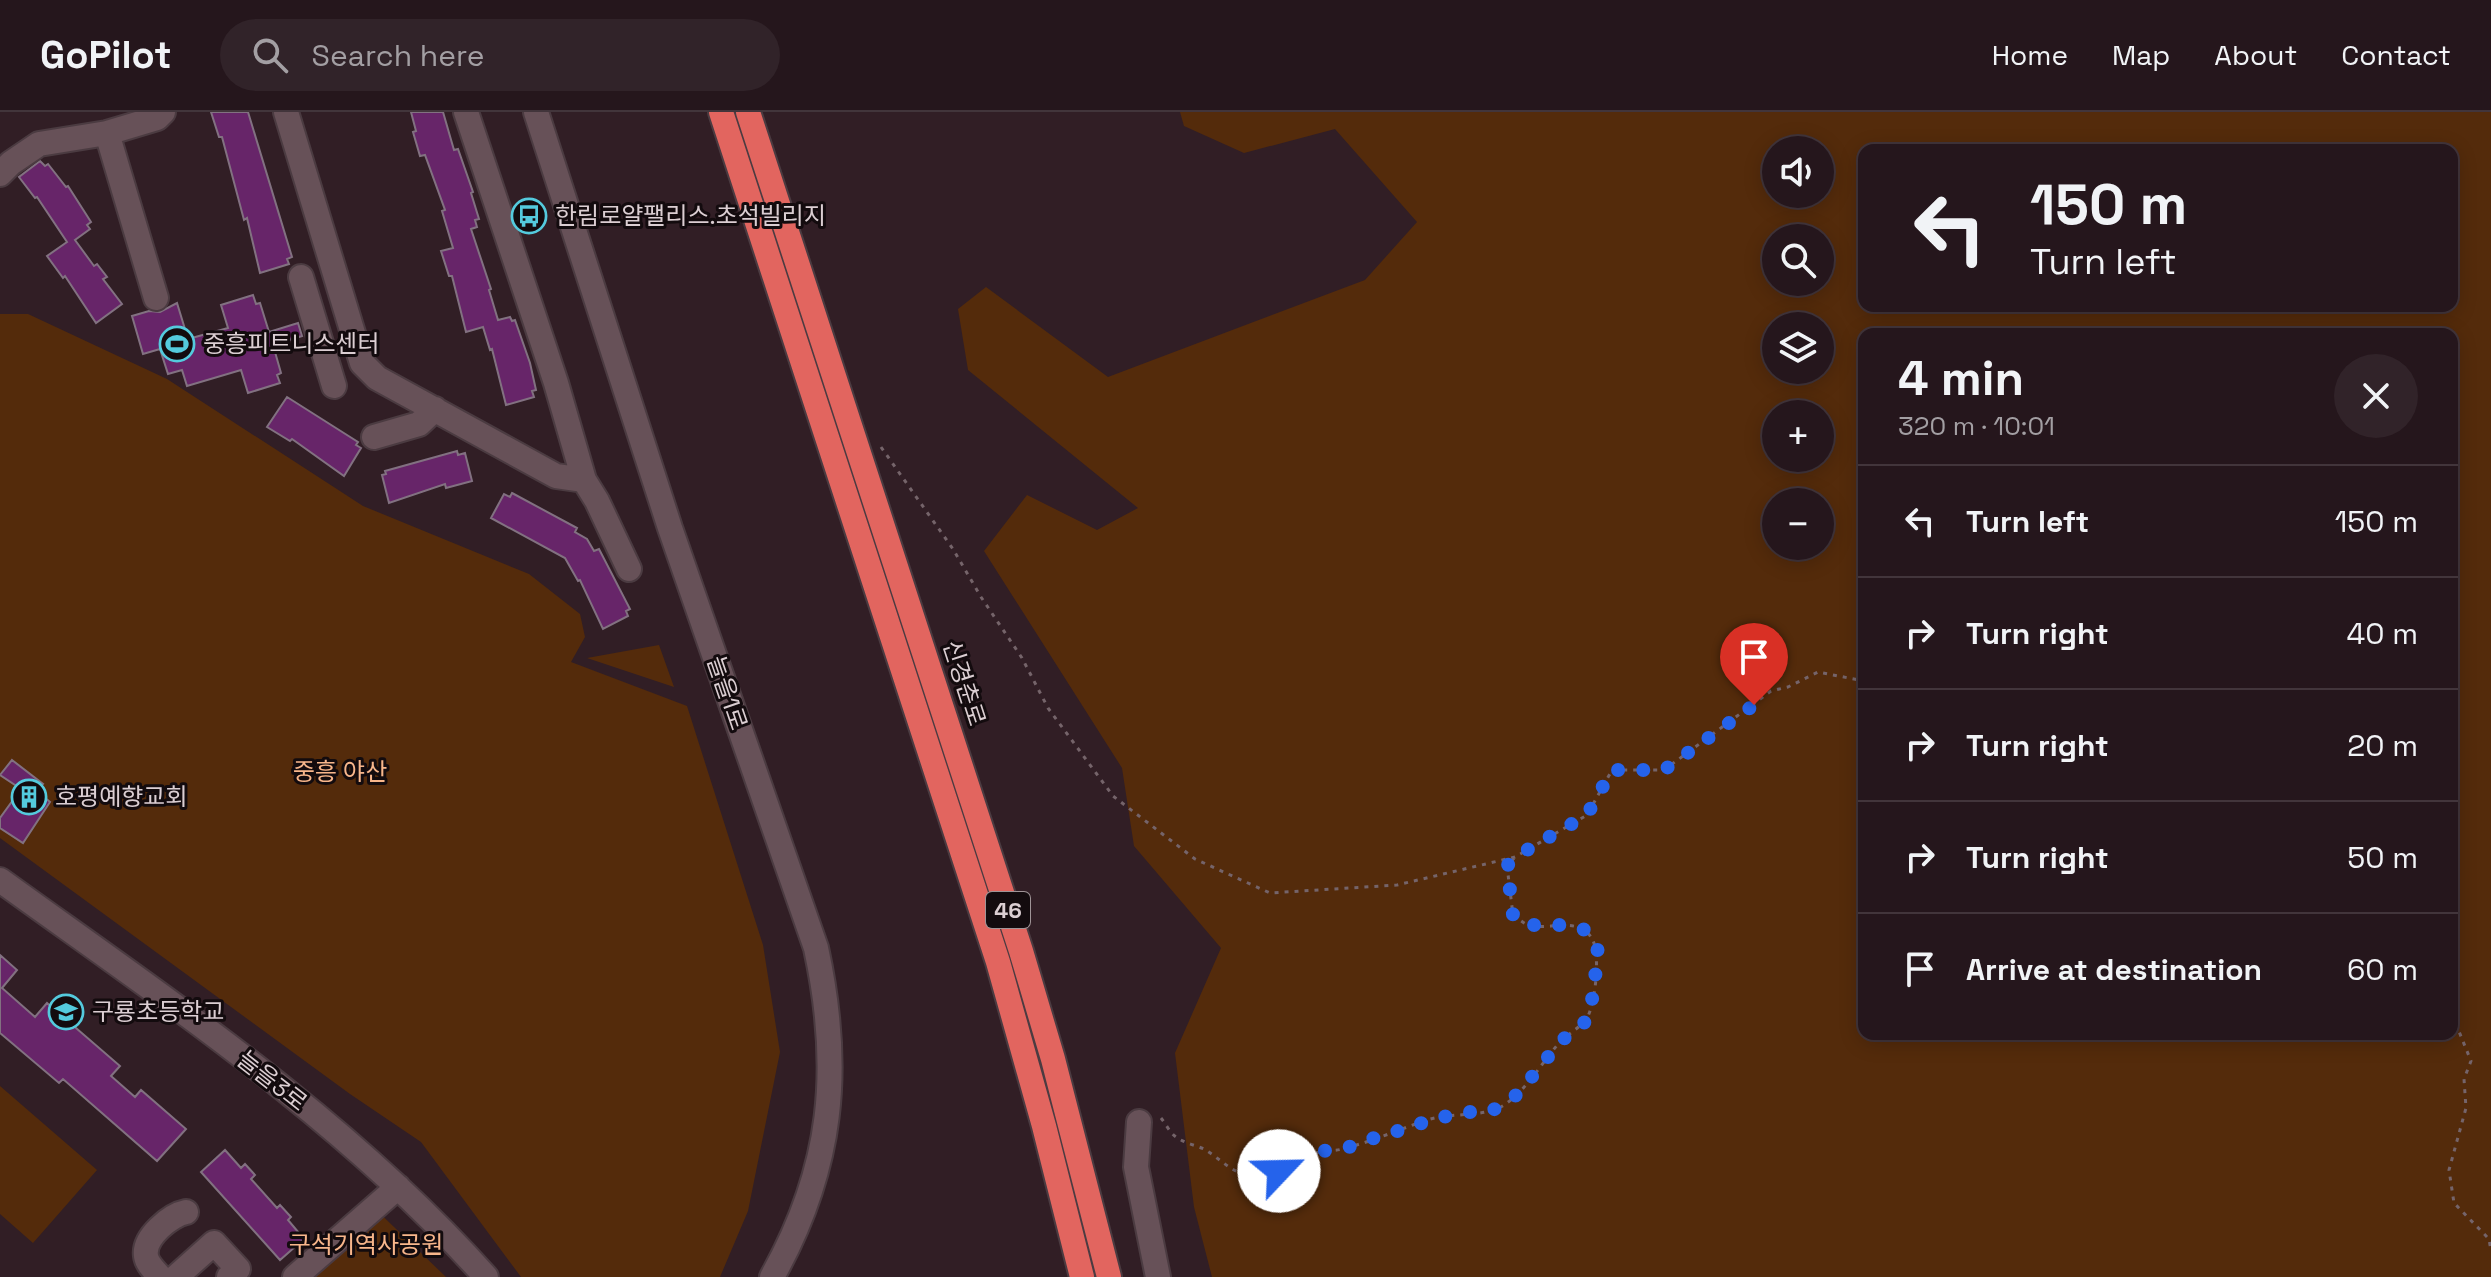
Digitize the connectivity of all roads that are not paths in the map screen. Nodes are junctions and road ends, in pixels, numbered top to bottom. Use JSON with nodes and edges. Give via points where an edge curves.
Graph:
{"nodes":[{"id":1,"x":163,"y":112,"type":"edge"},
{"id":2,"x":286,"y":112,"type":"edge"},
{"id":3,"x":466,"y":112,"type":"edge"},
{"id":4,"x":536,"y":112,"type":"edge"},
{"id":5,"x":721,"y":112,"type":"edge"},
{"id":6,"x":748,"y":112,"type":"edge"},
{"id":7,"x":107,"y":133,"type":"junction"},
{"id":8,"x":0,"y":174,"type":"edge"},
{"id":9,"x":301,"y":277,"type":"dead end"},
{"id":10,"x":156,"y":298,"type":"dead end"},
{"id":11,"x":348,"y":316,"type":"junction"},
{"id":12,"x":316,"y":327,"type":"junction"},
{"id":13,"x":334,"y":386,"type":"dead end"},
{"id":14,"x":435,"y":409,"type":"junction"},
{"id":15,"x":374,"y":437,"type":"dead end"},
{"id":16,"x":584,"y":480,"type":"junction"},
{"id":17,"x":879,"y":551,"type":"junction"},
{"id":18,"x":629,"y":569,"type":"dead end"},
{"id":19,"x":0,"y":880,"type":"edge"},
{"id":20,"x":1139,"y":1122,"type":"road end"},
{"id":21,"x":398,"y":1187,"type":"junction"},
{"id":22,"x":186,"y":1212,"type":"dead end"},
{"id":23,"x":160,"y":1277,"type":"edge"},
{"id":24,"x":176,"y":1277,"type":"edge"},
{"id":25,"x":229,"y":1277,"type":"edge"},
{"id":26,"x":295,"y":1277,"type":"edge"},
{"id":27,"x":486,"y":1277,"type":"edge"},
{"id":28,"x":772,"y":1277,"type":"edge"},
{"id":29,"x":1082,"y":1277,"type":"edge"},
{"id":30,"x":1109,"y":1277,"type":"edge"},
{"id":31,"x":1158,"y":1277,"type":"edge"}],
"edges":[{"from":1,"to":7,"type":"street"},
{"from":2,"to":11,"type":"street"},
{"from":3,"to":16,"type":"street"},
{"from":4,"to":28,"type":"street","name":"늘을1로","via":[[670,528],[816,948],[825,991],[831,1092],[824,1139],[812,1190]]},
{"from":5,"to":17,"type":"highway","name":"신경춘로","number":"46"},
{"from":6,"to":17,"type":"highway","name":"신경춘로","number":"46"},
{"from":7,"to":8,"type":"street","via":[[39,144]]},
{"from":7,"to":10,"type":"street"},
{"from":9,"to":12,"type":"street"},
{"from":11,"to":12,"type":"street"},
{"from":11,"to":14,"type":"street","via":[[362,363],[377,378]]},
{"from":12,"to":13,"type":"street"},
{"from":14,"to":15,"type":"street","via":[[419,424]]},
{"from":14,"to":16,"type":"street","via":[[556,476]]},
{"from":16,"to":18,"type":"street"},
{"from":17,"to":29,"type":"highway","name":"신경춘로","number":"46","via":[[961,853],[1044,1126]]},
{"from":17,"to":30,"type":"highway","name":"신경춘로","number":"46","via":[[1021,951]]},
{"from":19,"to":21,"type":"street","name":"늘을3로","via":[[179,1009],[348,1141]]},
{"from":20,"to":31,"type":"street","via":[[1136,1167]]},
{"from":21,"to":26,"type":"street"},
{"from":21,"to":27,"type":"street","name":"늘을3로"},
{"from":22,"to":23,"type":"street","via":[[176,1214],[148,1243],[145,1255]]},
{"from":24,"to":25,"type":"street","via":[[214,1243],[238,1269]]}]}
